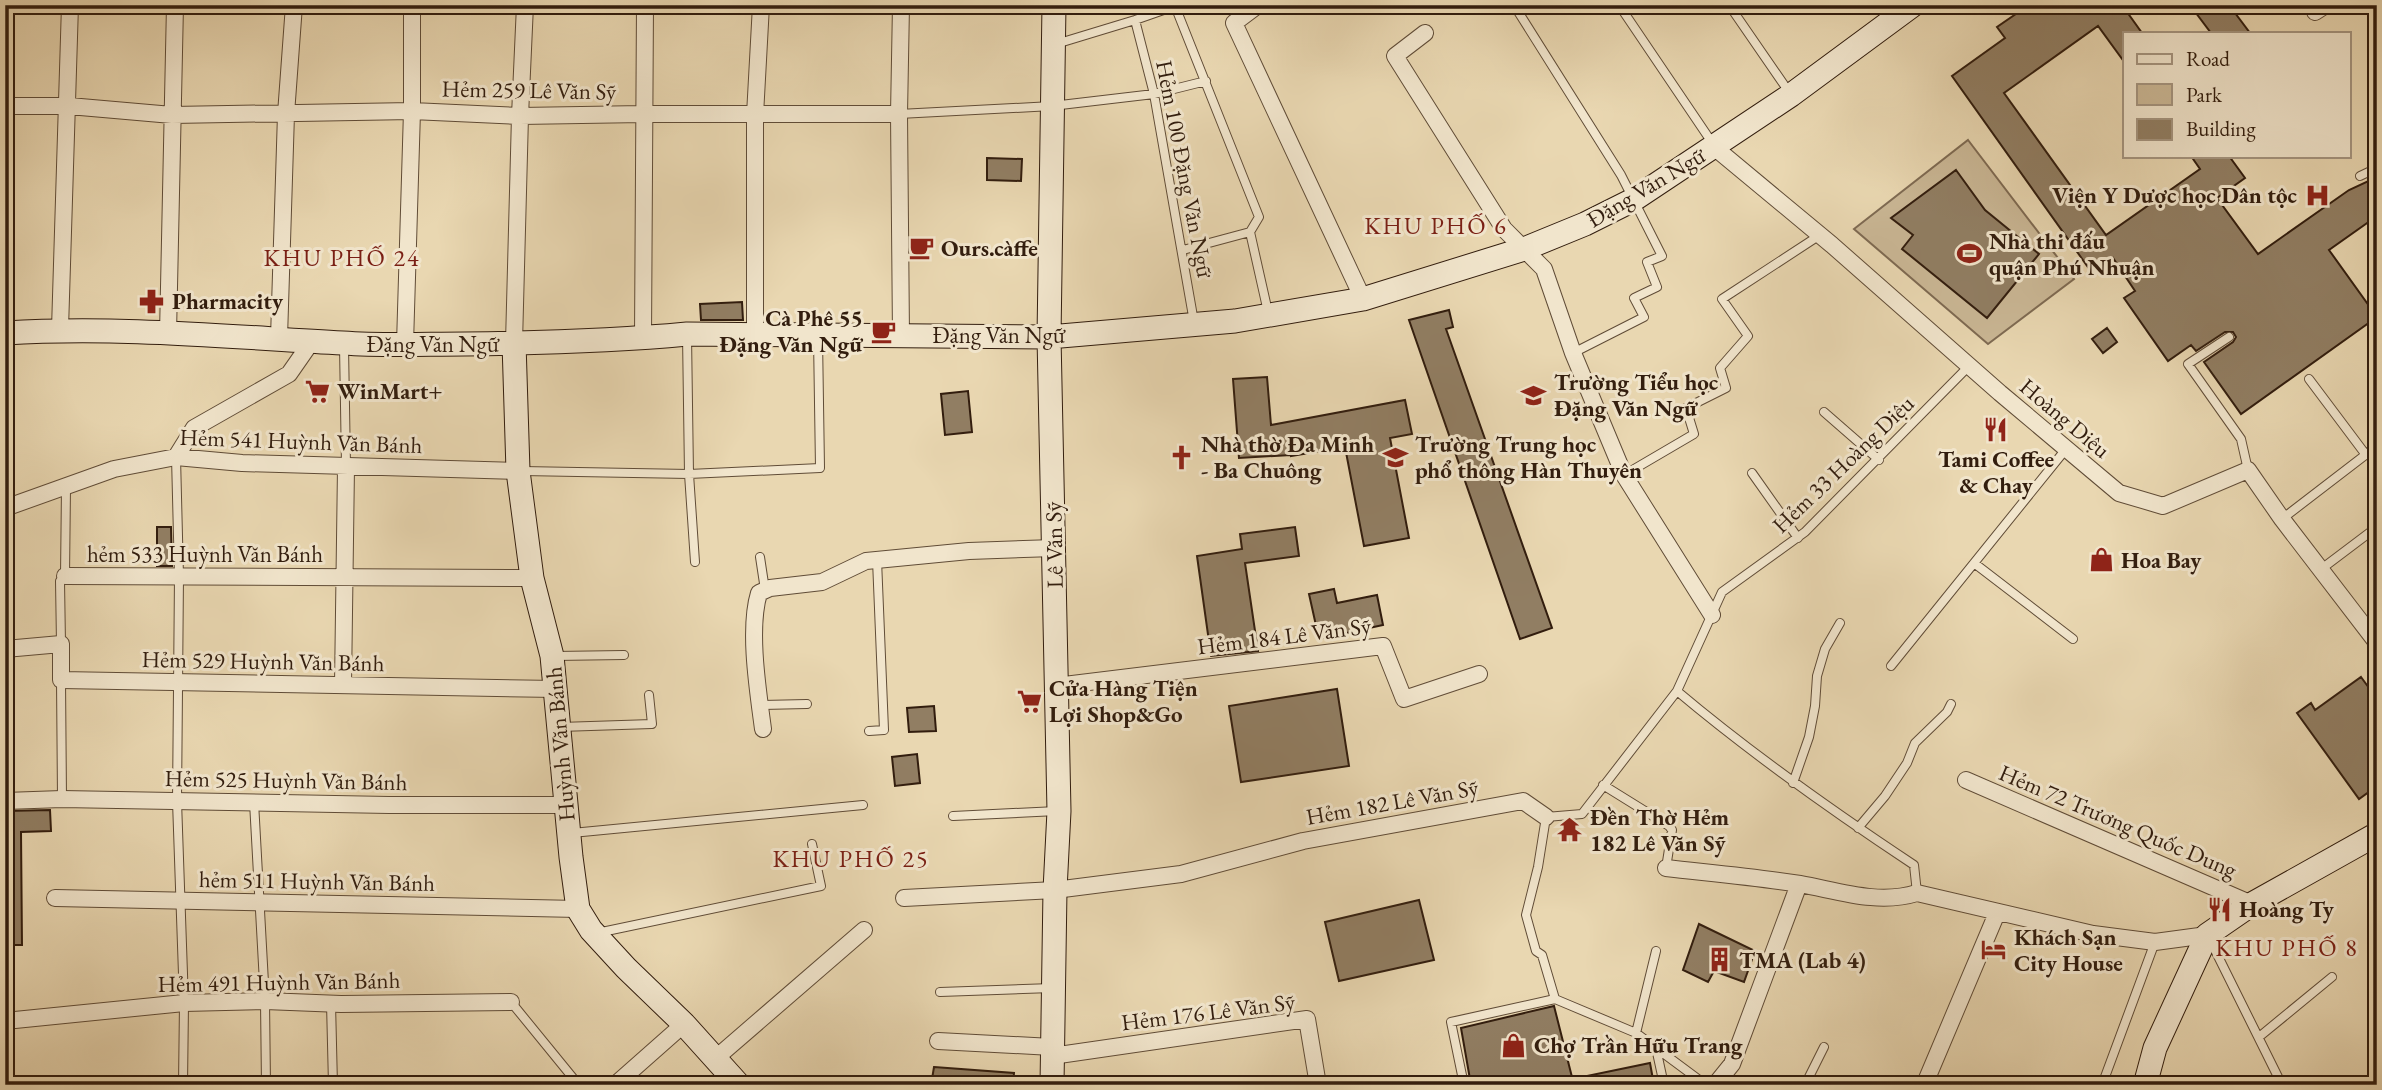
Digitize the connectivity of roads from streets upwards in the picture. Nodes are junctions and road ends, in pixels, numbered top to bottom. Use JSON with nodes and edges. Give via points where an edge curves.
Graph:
{"nodes":[{"id":1,"x":70,"y":5,"type":"edge"},
{"id":2,"x":175,"y":5,"type":"edge"},
{"id":3,"x":294,"y":5,"type":"edge"},
{"id":4,"x":412,"y":5,"type":"edge"},
{"id":5,"x":525,"y":5,"type":"edge"},
{"id":6,"x":645,"y":5,"type":"edge"},
{"id":7,"x":761,"y":5,"type":"edge"},
{"id":8,"x":901,"y":5,"type":"edge"},
{"id":9,"x":1054,"y":5,"type":"edge"},
{"id":10,"x":1258,"y":5,"type":"edge"},
{"id":11,"x":1913,"y":5,"type":"edge"},
{"id":12,"x":1425,"y":33,"type":"dead end"},
{"id":13,"x":5,"y":106,"type":"edge"},
{"id":14,"x":69,"y":106,"type":"junction"},
{"id":15,"x":412,"y":111,"type":"junction"},
{"id":16,"x":286,"y":114,"type":"junction"},
{"id":17,"x":643,"y":114,"type":"junction"},
{"id":18,"x":899,"y":114,"type":"junction"},
{"id":19,"x":172,"y":115,"type":"junction"},
{"id":20,"x":755,"y":115,"type":"junction"},
{"id":21,"x":520,"y":116,"type":"junction"},
{"id":22,"x":1714,"y":146,"type":"junction"},
{"id":23,"x":1524,"y":249,"type":"junction"},
{"id":24,"x":1363,"y":299,"type":"junction"},
{"id":25,"x":60,"y":329,"type":"junction"},
{"id":26,"x":5,"y":332,"type":"edge"},
{"id":27,"x":169,"y":334,"type":"junction"},
{"id":28,"x":755,"y":334,"type":"junction"},
{"id":29,"x":901,"y":336,"type":"junction"},
{"id":30,"x":1049,"y":337,"type":"junction"},
{"id":31,"x":279,"y":338,"type":"junction"},
{"id":32,"x":643,"y":338,"type":"junction"},
{"id":33,"x":312,"y":341,"type":"junction"},
{"id":34,"x":405,"y":344,"type":"junction"},
{"id":35,"x":514,"y":344,"type":"junction"},
{"id":36,"x":176,"y":457,"type":"junction"},
{"id":37,"x":346,"y":467,"type":"junction"},
{"id":38,"x":518,"y":471,"type":"junction"},
{"id":39,"x":5,"y":508,"type":"edge"},
{"id":40,"x":1054,"y":548,"type":"junction"},
{"id":41,"x":65,"y":576,"type":"road end"},
{"id":42,"x":346,"y":577,"type":"junction"},
{"id":43,"x":532,"y":578,"type":"junction"},
{"id":44,"x":1712,"y":615,"type":"road end"},
{"id":45,"x":2377,"y":643,"type":"edge"},
{"id":46,"x":5,"y":649,"type":"edge"},
{"id":47,"x":1479,"y":674,"type":"dead end"},
{"id":48,"x":343,"y":685,"type":"junction"},
{"id":49,"x":1055,"y":686,"type":"junction"},
{"id":50,"x":556,"y":689,"type":"junction"},
{"id":51,"x":763,"y":729,"type":"dead end"},
{"id":52,"x":1966,"y":780,"type":"dead end"},
{"id":53,"x":5,"y":800,"type":"edge"},
{"id":54,"x":566,"y":805,"type":"junction"},
{"id":55,"x":1546,"y":817,"type":"road end"},
{"id":56,"x":2377,"y":834,"type":"edge"},
{"id":57,"x":1666,"y":868,"type":"road end"},
{"id":58,"x":1799,"y":884,"type":"junction"},
{"id":59,"x":1055,"y":890,"type":"junction"},
{"id":60,"x":55,"y":898,"type":"dead end"},
{"id":61,"x":904,"y":898,"type":"dead end"},
{"id":62,"x":2252,"y":904,"type":"junction"},
{"id":63,"x":578,"y":909,"type":"junction"},
{"id":64,"x":1997,"y":913,"type":"junction"},
{"id":65,"x":864,"y":930,"type":"dead end"},
{"id":66,"x":2207,"y":935,"type":"junction"},
{"id":67,"x":511,"y":1002,"type":"road end"},
{"id":68,"x":5,"y":1021,"type":"edge"},
{"id":69,"x":684,"y":1024,"type":"junction"},
{"id":70,"x":938,"y":1041,"type":"dead end"},
{"id":71,"x":1052,"y":1051,"type":"junction"},
{"id":72,"x":716,"y":1058,"type":"junction"},
{"id":73,"x":1926,"y":1081,"type":"dead end"},
{"id":74,"x":615,"y":1085,"type":"edge"},
{"id":75,"x":739,"y":1085,"type":"edge"},
{"id":76,"x":1052,"y":1085,"type":"edge"},
{"id":77,"x":1318,"y":1085,"type":"edge"},
{"id":78,"x":1715,"y":1085,"type":"edge"},
{"id":79,"x":2146,"y":1085,"type":"edge"}],
"edges":[{"from":1,"to":14,"type":"street"},
{"from":2,"to":19,"type":"street"},
{"from":3,"to":16,"type":"street"},
{"from":4,"to":15,"type":"street"},
{"from":5,"to":21,"type":"street"},
{"from":6,"to":17,"type":"street"},
{"from":7,"to":20,"type":"street"},
{"from":8,"to":18,"type":"street"},
{"from":9,"to":30,"type":"street","name":"Lê Văn Sỹ"},
{"from":10,"to":24,"type":"street","via":[[1234,23]]},
{"from":11,"to":22,"type":"street","name":"Đặng Văn Ngữ"},
{"from":12,"to":23,"type":"street","via":[[1395,56],[1504,229]]},
{"from":13,"to":14,"type":"street","name":"Hẻm 259 Lê Văn Sỹ"},
{"from":14,"to":19,"type":"street","name":"Hẻm 259 Lê Văn Sỹ"},
{"from":14,"to":25,"type":"street"},
{"from":15,"to":16,"type":"street","name":"Hẻm 259 Lê Văn Sỹ"},
{"from":15,"to":21,"type":"street","name":"Hẻm 259 Lê Văn Sỹ"},
{"from":15,"to":34,"type":"street"},
{"from":16,"to":19,"type":"street","name":"Hẻm 259 Lê Văn Sỹ"},
{"from":16,"to":31,"type":"street"},
{"from":17,"to":20,"type":"street","name":"Hẻm 259 Lê Văn Sỹ"},
{"from":17,"to":21,"type":"street","name":"Hẻm 259 Lê Văn Sỹ"},
{"from":17,"to":32,"type":"street"},
{"from":18,"to":20,"type":"street","name":"Hẻm 259 Lê Văn Sỹ"},
{"from":18,"to":29,"type":"street"},
{"from":19,"to":27,"type":"street"},
{"from":20,"to":28,"type":"street"},
{"from":21,"to":35,"type":"street"},
{"from":22,"to":23,"type":"street","name":"Đặng Văn Ngữ","via":[[1633,200]]},
{"from":22,"to":45,"type":"street","name":"Hoàng Diệu","via":[[2119,493],[2163,506],[2248,470]]},
{"from":23,"to":24,"type":"street","name":"Đặng Văn Ngữ"},
{"from":23,"to":44,"type":"street","via":[[1544,269],[1624,475]]},
{"from":24,"to":30,"type":"street","name":"Đặng Văn Ngữ","via":[[1195,325]]},
{"from":25,"to":26,"type":"street","name":"Đặng Văn Ngữ"},
{"from":25,"to":27,"type":"street","name":"Đặng Văn Ngữ"},
{"from":27,"to":31,"type":"street","name":"Đặng Văn Ngữ"},
{"from":28,"to":29,"type":"street","name":"Đặng Văn Ngữ"},
{"from":28,"to":32,"type":"street","name":"Đặng Văn Ngữ"},
{"from":29,"to":30,"type":"street","name":"Đặng Văn Ngữ"},
{"from":30,"to":40,"type":"street","name":"Lê Văn Sỹ"},
{"from":31,"to":33,"type":"street","name":"Đặng Văn Ngữ"},
{"from":32,"to":35,"type":"street","name":"Đặng Văn Ngữ"},
{"from":33,"to":34,"type":"street","name":"Đặng Văn Ngữ"},
{"from":33,"to":36,"type":"street","via":[[289,374],[194,428]]},
{"from":34,"to":35,"type":"street","name":"Đặng Văn Ngữ"},
{"from":35,"to":38,"type":"street","name":"Huỳnh Văn Bánh"},
{"from":36,"to":37,"type":"street","name":"Hẻm 541 Huỳnh Văn Bánh"},
{"from":36,"to":39,"type":"street","name":"Hẻm 541 Huỳnh Văn Bánh","via":[[114,470]]},
{"from":37,"to":38,"type":"street","name":"Hẻm 541 Huỳnh Văn Bánh"},
{"from":37,"to":42,"type":"street","name":"hẻm 533 Huỳnh Văn Bánh"},
{"from":38,"to":43,"type":"street","name":"Huỳnh Văn Bánh"},
{"from":40,"to":49,"type":"street","name":"Lê Văn Sỹ"},
{"from":40,"to":51,"type":"street","via":[[877,560],[822,582],[759,593],[755,605]]},
{"from":41,"to":42,"type":"street","name":"hẻm 533 Huỳnh Văn Bánh"},
{"from":42,"to":43,"type":"street","name":"hẻm 533 Huỳnh Văn Bánh"},
{"from":42,"to":48,"type":"street","name":"Hẻm 529 Huỳnh Văn Bánh"},
{"from":43,"to":50,"type":"street","name":"Huỳnh Văn Bánh"},
{"from":46,"to":48,"type":"street","name":"Hẻm 529 Huỳnh Văn Bánh","via":[[61,644],[61,680]]},
{"from":47,"to":49,"type":"street","name":"Hẻm 184 Lê Văn Sỹ","via":[[1405,699],[1383,646]]},
{"from":48,"to":50,"type":"street","name":"Hẻm 529 Huỳnh Văn Bánh"},
{"from":49,"to":59,"type":"street","name":"Lê Văn Sỹ","via":[[1059,811]]},
{"from":50,"to":54,"type":"street","name":"Huỳnh Văn Bánh"},
{"from":52,"to":62,"type":"street","name":"Hẻm 72 Trương Quốc Dung"},
{"from":53,"to":54,"type":"street","name":"Hẻm 525 Huỳnh Văn Bánh"},
{"from":54,"to":63,"type":"street","name":"Huỳnh Văn Bánh"},
{"from":55,"to":59,"type":"street","name":"Hẻm 182 Lê Văn Sỹ","via":[[1523,801],[1303,841],[1181,874]]},
{"from":56,"to":62,"type":"street"},
{"from":57,"to":58,"type":"street"},
{"from":58,"to":64,"type":"street","via":[[1869,897],[1917,893]]},
{"from":58,"to":78,"type":"street","via":[[1732,1064]]},
{"from":59,"to":61,"type":"street","name":"Hẻm 182 Lê Văn Sỹ"},
{"from":59,"to":71,"type":"street","name":"Lê Văn Sỹ"},
{"from":60,"to":63,"type":"street","name":"hẻm 511 Huỳnh Văn Bánh"},
{"from":62,"to":66,"type":"street"},
{"from":63,"to":69,"type":"street","name":"Huỳnh Văn Bánh","via":[[626,968]]},
{"from":64,"to":66,"type":"street","via":[[2155,942]]},
{"from":64,"to":73,"type":"street"},
{"from":65,"to":72,"type":"street"},
{"from":66,"to":79,"type":"street","via":[[2155,1048]]},
{"from":67,"to":68,"type":"street","name":"Hẻm 491 Huỳnh Văn Bánh","via":[[184,1003]]},
{"from":69,"to":72,"type":"street","name":"Huỳnh Văn Bánh"},
{"from":69,"to":74,"type":"street"},
{"from":70,"to":71,"type":"street"},
{"from":71,"to":76,"type":"street","name":"Lê Văn Sỹ"},
{"from":71,"to":77,"type":"street","name":"Hẻm 176 Lê Văn Sỹ","via":[[1307,1019]]},
{"from":72,"to":75,"type":"street","name":"Huỳnh Văn Bánh"}]}
